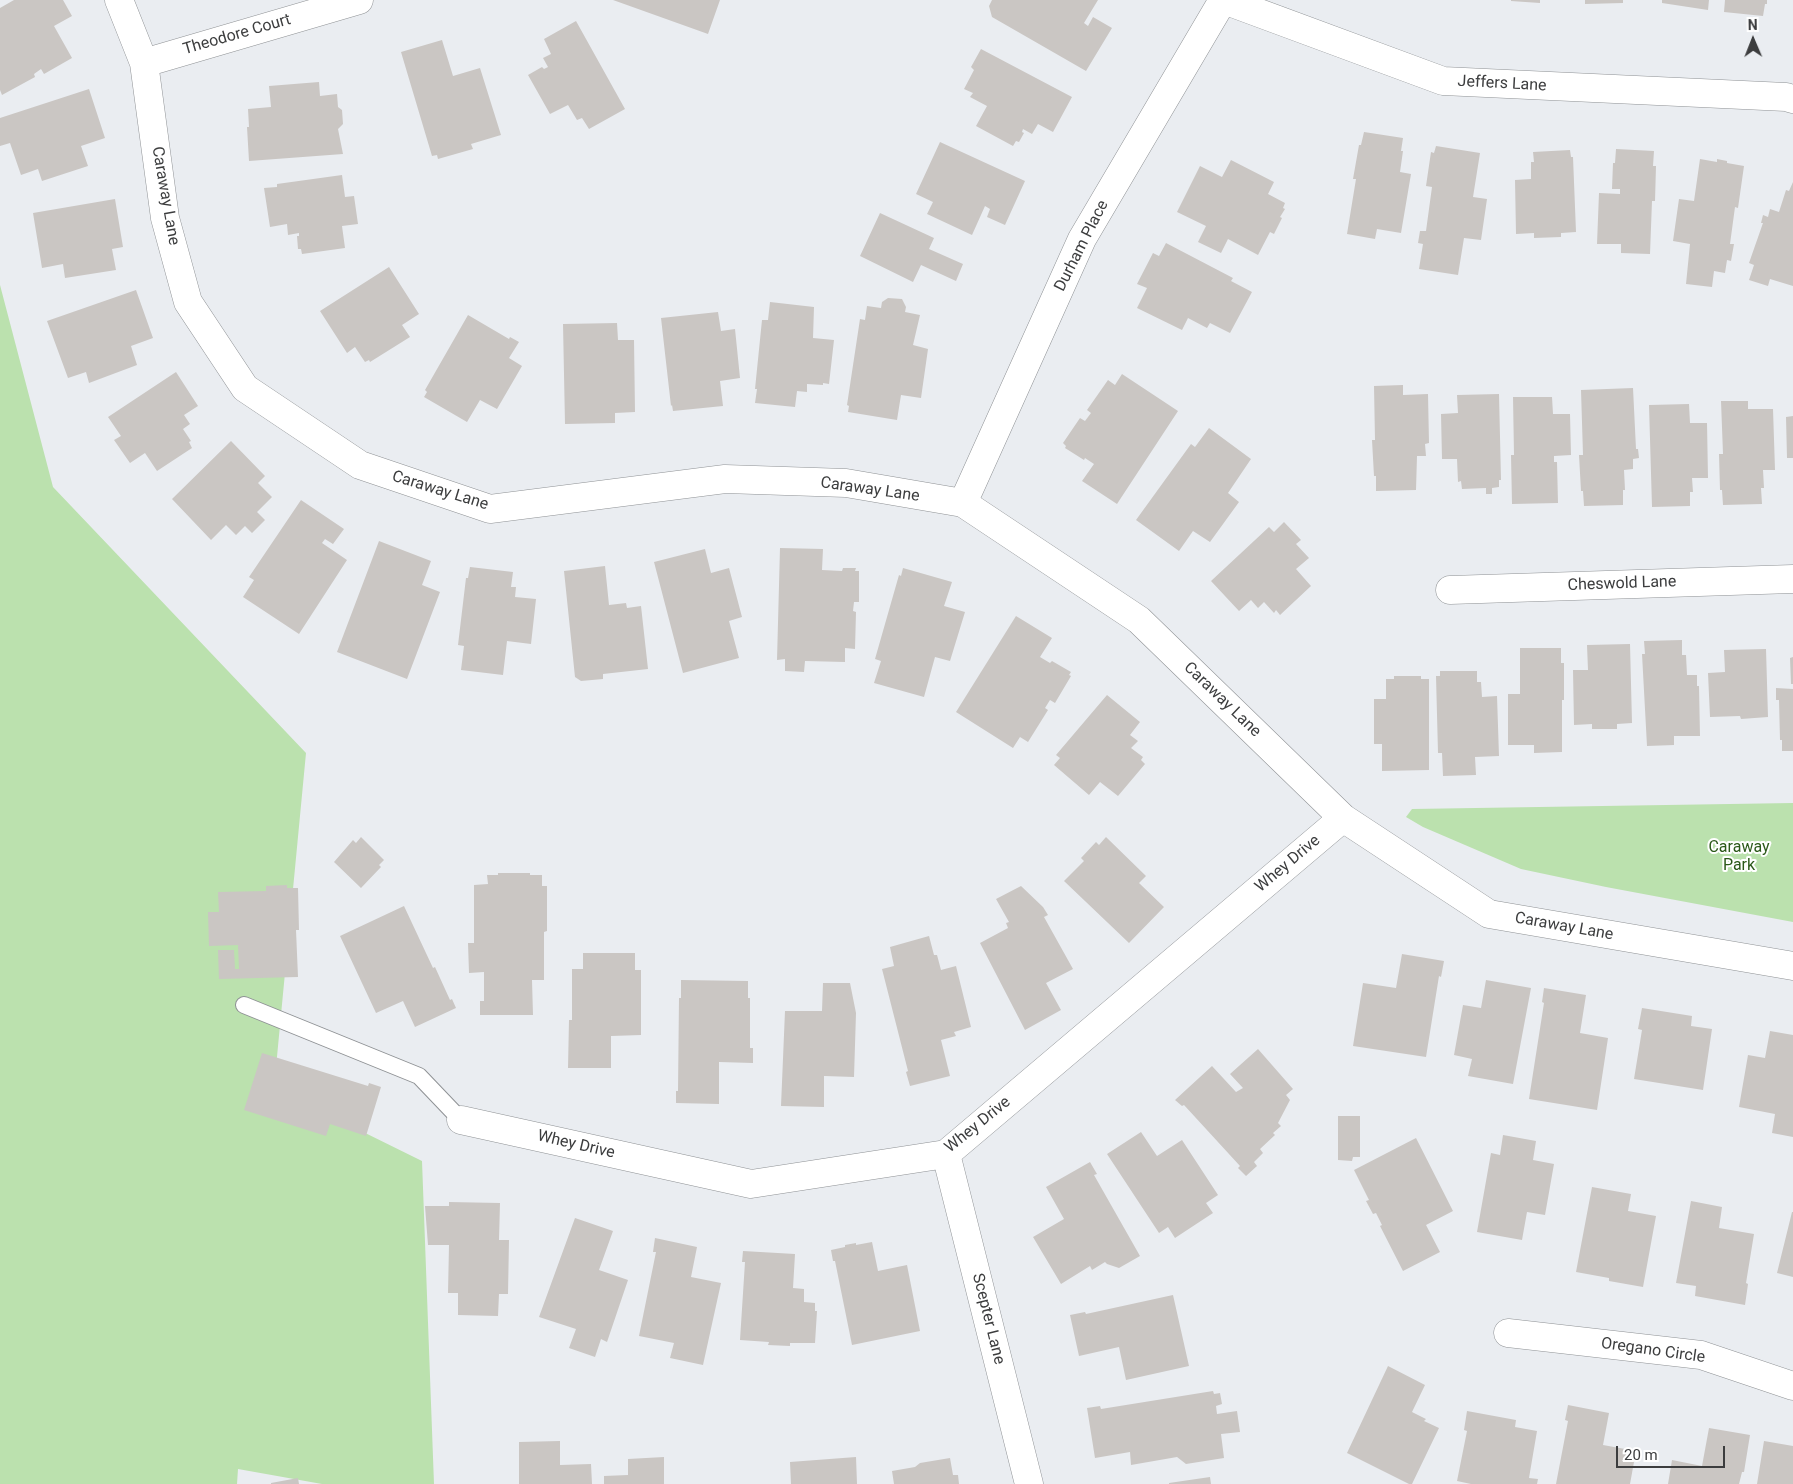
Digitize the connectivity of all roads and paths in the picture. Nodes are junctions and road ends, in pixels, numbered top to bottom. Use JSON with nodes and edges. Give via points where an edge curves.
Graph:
{"nodes":[{"id":1,"x":119,"y":0,"type":"edge"},
{"id":2,"x":359,"y":0,"type":"edge"},
{"id":3,"x":1224,"y":0,"type":"edge"},
{"id":4,"x":144,"y":62,"type":"junction"},
{"id":5,"x":1793,"y":99,"type":"edge"},
{"id":6,"x":963,"y":503,"type":"junction"},
{"id":7,"x":1793,"y":578,"type":"edge"},
{"id":8,"x":1450,"y":590,"type":"dead end"},
{"id":9,"x":1343,"y":818,"type":"junction"},
{"id":10,"x":1793,"y":966,"type":"edge"},
{"id":11,"x":244,"y":1005,"type":"dead end"},
{"id":12,"x":461,"y":1120,"type":"joint"},
{"id":13,"x":946,"y":1154,"type":"junction"},
{"id":14,"x":1508,"y":1333,"type":"dead end"},
{"id":15,"x":1793,"y":1386,"type":"edge"},
{"id":16,"x":1029,"y":1484,"type":"edge"}],
"edges":[{"from":1,"to":4,"type":"street","name":"Caraway Lane"},
{"from":2,"to":4,"type":"street","name":"Theodore Court"},
{"from":3,"to":5,"type":"street","name":"Jeffers Lane","via":[[1443,81],[1786,96]]},
{"from":3,"to":6,"type":"street","name":"Durham Place","via":[[1082,239]]},
{"from":4,"to":6,"type":"street","name":"Caraway Lane","via":[[165,218],[188,302],[246,388],[360,465],[490,509],[725,479],[846,483]]},
{"from":6,"to":9,"type":"street","name":"Caraway Lane","via":[[1139,620]]},
{"from":7,"to":8,"type":"street","name":"Cheswold Lane"},
{"from":9,"to":10,"type":"street","name":"Caraway Lane","via":[[1489,914]]},
{"from":9,"to":13,"type":"street","name":"Whey Drive"},
{"from":11,"to":12,"type":"lane","via":[[418,1076]]},
{"from":12,"to":13,"type":"street","name":"Whey Drive","via":[[751,1184]]},
{"from":13,"to":16,"type":"street","name":"Scepter Lane"},
{"from":14,"to":15,"type":"street","name":"Oregano Circle","via":[[1701,1355]]}]}
